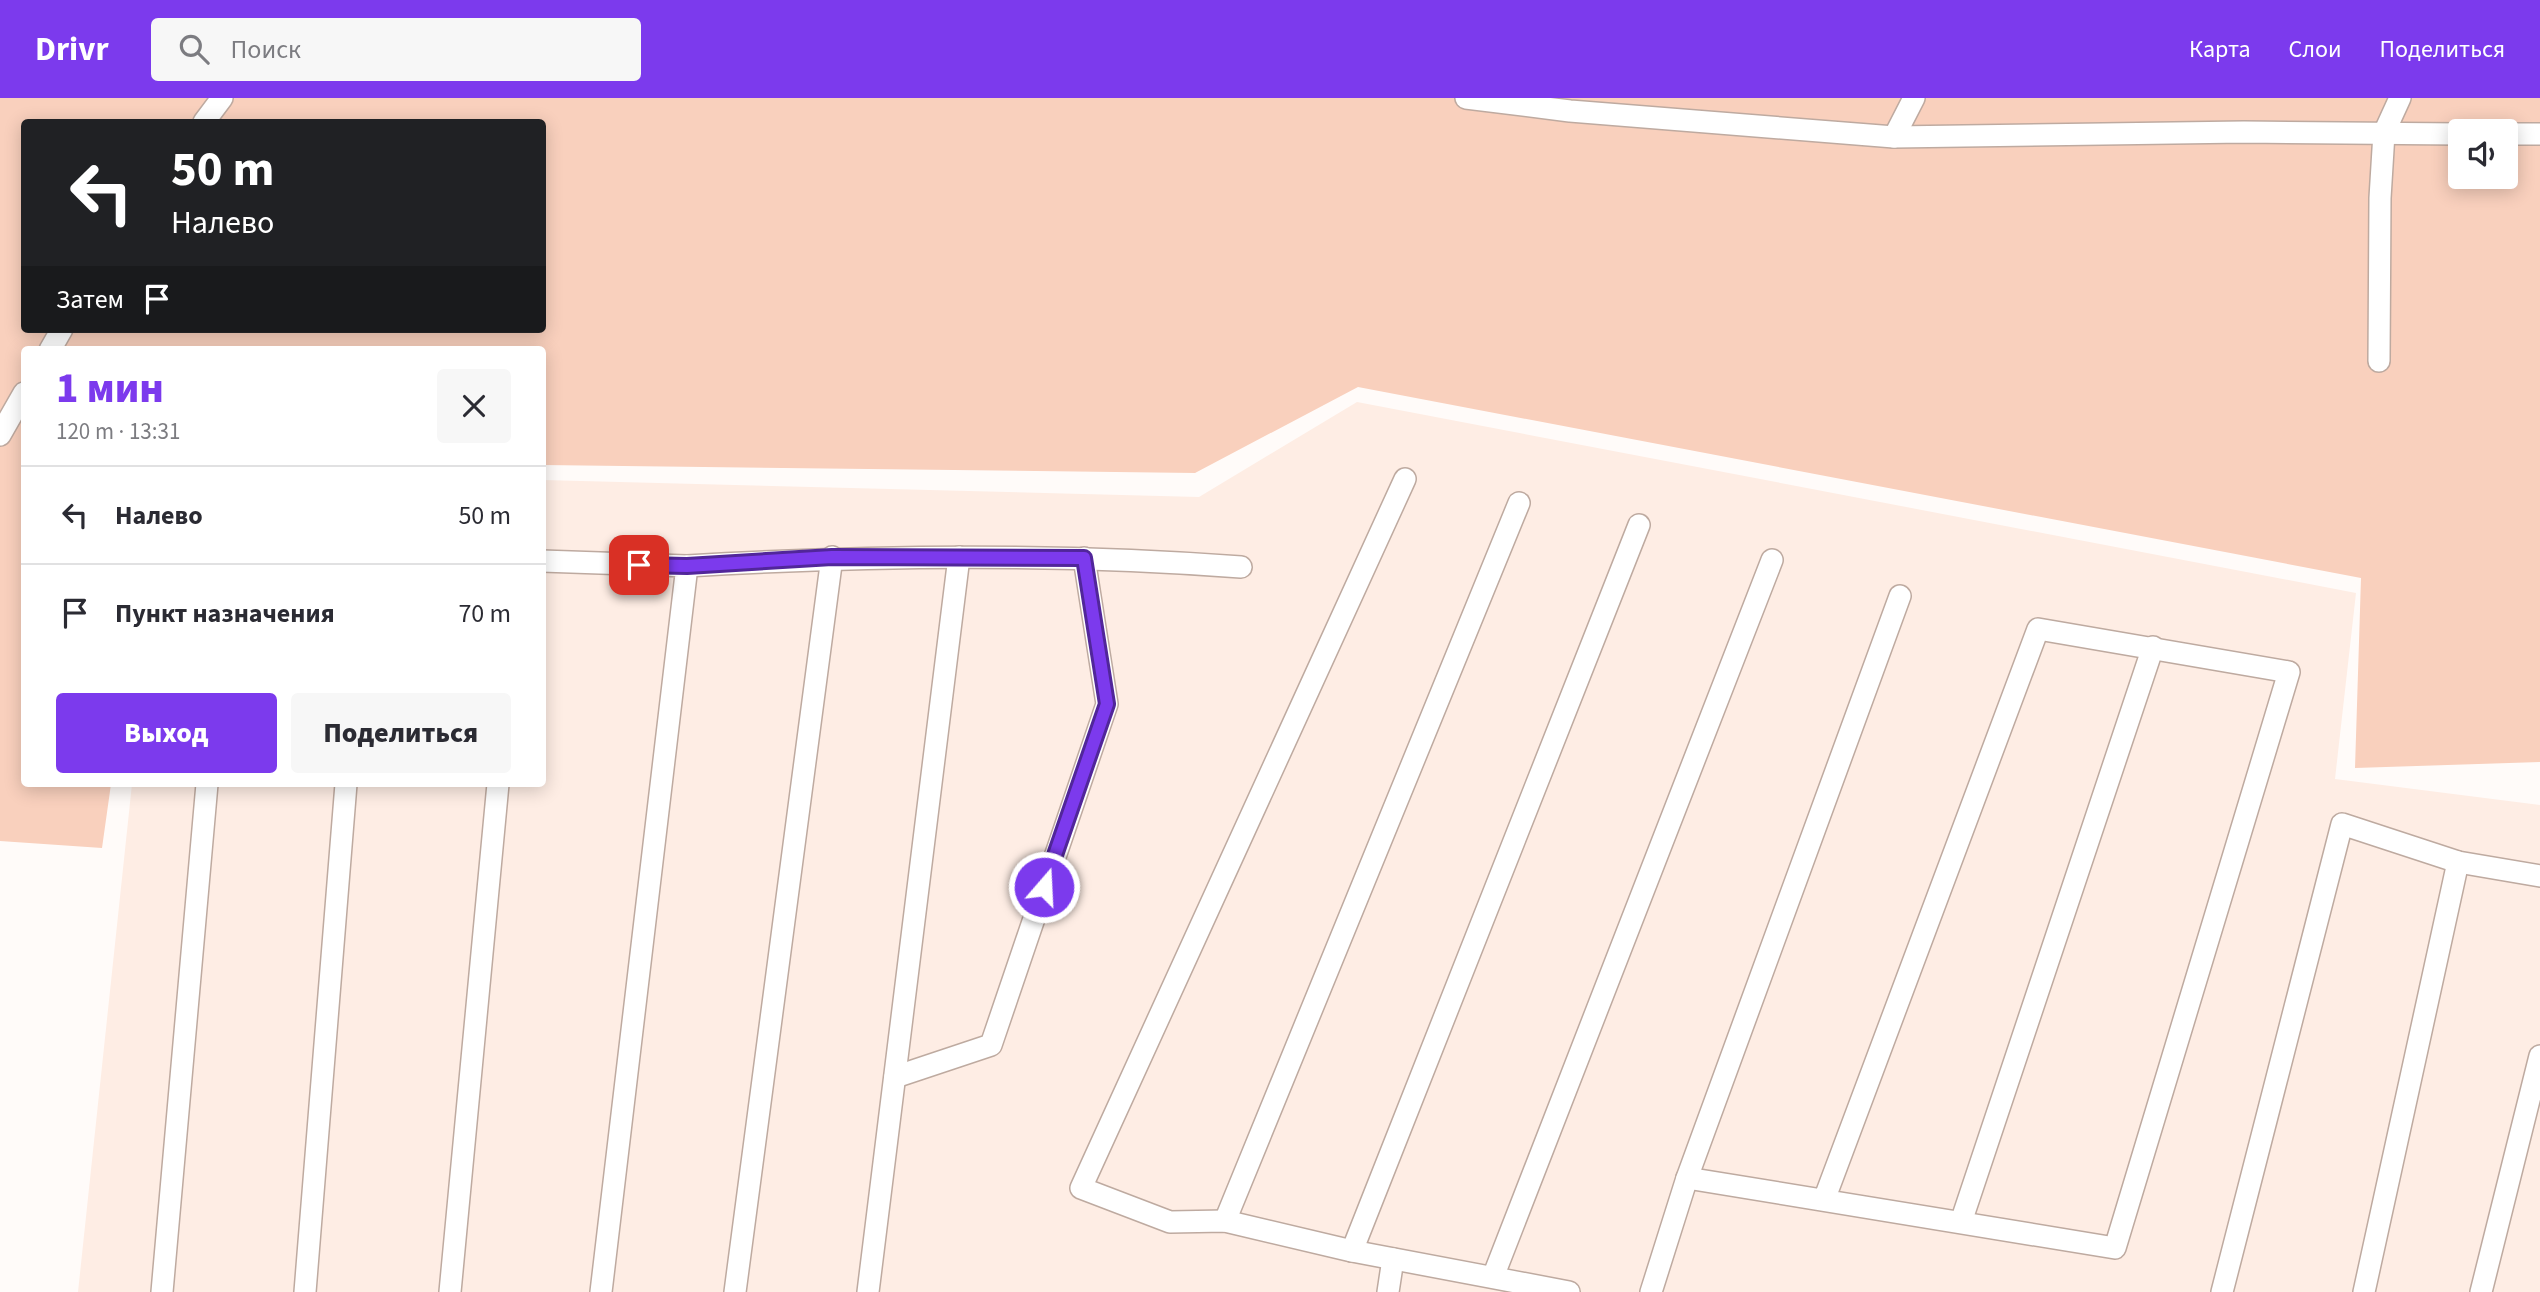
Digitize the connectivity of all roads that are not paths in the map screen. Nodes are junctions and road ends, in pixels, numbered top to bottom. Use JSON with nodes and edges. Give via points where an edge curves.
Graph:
{"nodes":[{"id":1,"x":222,"y":98,"type":"edge"},
{"id":2,"x":1466,"y":98,"type":"edge"},
{"id":3,"x":1914,"y":98,"type":"edge"},
{"id":4,"x":2400,"y":98,"type":"edge"},
{"id":5,"x":1571,"y":104,"type":"edge"},
{"id":6,"x":206,"y":119,"type":"edge"},
{"id":7,"x":2384,"y":133,"type":"junction"},
{"id":8,"x":2448,"y":134,"type":"edge"},
{"id":9,"x":2518,"y":134,"type":"edge"},
{"id":10,"x":2540,"y":134,"type":"edge"},
{"id":11,"x":1894,"y":137,"type":"junction"},
{"id":12,"x":2378,"y":361,"type":"dead end"},
{"id":13,"x":21,"y":398,"type":"edge"},
{"id":14,"x":0,"y":435,"type":"edge"},
{"id":15,"x":1405,"y":479,"type":"dead end"},
{"id":16,"x":1519,"y":503,"type":"dead end"},
{"id":17,"x":1639,"y":526,"type":"dead end"},
{"id":18,"x":832,"y":557,"type":"junction"},
{"id":19,"x":959,"y":558,"type":"junction"},
{"id":20,"x":1084,"y":558,"type":"junction"},
{"id":21,"x":1772,"y":560,"type":"dead end"},
{"id":22,"x":546,"y":561,"type":"edge"},
{"id":23,"x":687,"y":566,"type":"junction"},
{"id":24,"x":1241,"y":567,"type":"dead end"},
{"id":25,"x":1900,"y":596,"type":"dead end"},
{"id":26,"x":2153,"y":647,"type":"junction"},
{"id":27,"x":207,"y":787,"type":"edge"},
{"id":28,"x":346,"y":787,"type":"edge"},
{"id":29,"x":498,"y":787,"type":"edge"},
{"id":30,"x":2458,"y":862,"type":"junction"},
{"id":31,"x":2540,"y":876,"type":"edge"},
{"id":32,"x":2540,"y":1056,"type":"edge"},
{"id":33,"x":895,"y":1077,"type":"junction"},
{"id":34,"x":1687,"y":1178,"type":"junction"},
{"id":35,"x":1824,"y":1200,"type":"junction"},
{"id":36,"x":1225,"y":1221,"type":"junction"},
{"id":37,"x":1961,"y":1222,"type":"junction"},
{"id":38,"x":1352,"y":1251,"type":"junction"},
{"id":39,"x":1393,"y":1259,"type":"junction"},
{"id":40,"x":1493,"y":1277,"type":"junction"},
{"id":41,"x":162,"y":1292,"type":"edge"},
{"id":42,"x":305,"y":1292,"type":"edge"},
{"id":43,"x":450,"y":1292,"type":"edge"},
{"id":44,"x":601,"y":1292,"type":"edge"},
{"id":45,"x":735,"y":1292,"type":"edge"},
{"id":46,"x":869,"y":1292,"type":"edge"},
{"id":47,"x":1388,"y":1292,"type":"edge"},
{"id":48,"x":1569,"y":1292,"type":"edge"},
{"id":49,"x":1651,"y":1292,"type":"edge"},
{"id":50,"x":2222,"y":1292,"type":"edge"},
{"id":51,"x":2364,"y":1292,"type":"edge"},
{"id":52,"x":2481,"y":1292,"type":"edge"}],
"edges":[{"from":1,"to":6,"type":"lane"},
{"from":2,"to":5,"type":"lane"},
{"from":3,"to":11,"type":"lane"},
{"from":4,"to":7,"type":"lane"},
{"from":5,"to":11,"type":"lane"},
{"from":7,"to":8,"type":"lane"},
{"from":7,"to":11,"type":"lane"},
{"from":7,"to":12,"type":"lane"},
{"from":9,"to":10,"type":"lane"},
{"from":13,"to":14,"type":"lane"},
{"from":15,"to":36,"type":"lane","via":[[1081,1188],[1170,1222]]},
{"from":16,"to":36,"type":"lane"},
{"from":17,"to":38,"type":"lane"},
{"from":18,"to":19,"type":"lane"},
{"from":18,"to":23,"type":"lane"},
{"from":18,"to":45,"type":"lane"},
{"from":19,"to":20,"type":"lane"},
{"from":19,"to":33,"type":"lane"},
{"from":20,"to":24,"type":"lane"},
{"from":20,"to":33,"type":"lane","via":[[1107,704],[991,1045]]},
{"from":21,"to":40,"type":"lane"},
{"from":22,"to":23,"type":"lane"},
{"from":23,"to":44,"type":"lane"},
{"from":25,"to":34,"type":"lane"},
{"from":26,"to":35,"type":"lane","via":[[2038,629]]},
{"from":26,"to":37,"type":"lane"},
{"from":26,"to":37,"type":"lane","via":[[2289,672],[2115,1248]]},
{"from":27,"to":41,"type":"lane"},
{"from":28,"to":42,"type":"lane"},
{"from":29,"to":43,"type":"lane"},
{"from":30,"to":31,"type":"lane"},
{"from":30,"to":50,"type":"lane","via":[[2342,824]]},
{"from":30,"to":51,"type":"lane"},
{"from":32,"to":52,"type":"lane"},
{"from":33,"to":46,"type":"lane"},
{"from":34,"to":35,"type":"lane"},
{"from":34,"to":49,"type":"lane"},
{"from":35,"to":37,"type":"lane"},
{"from":36,"to":38,"type":"lane"},
{"from":38,"to":39,"type":"lane"},
{"from":39,"to":40,"type":"lane"},
{"from":39,"to":47,"type":"lane"},
{"from":40,"to":48,"type":"lane"}]}
